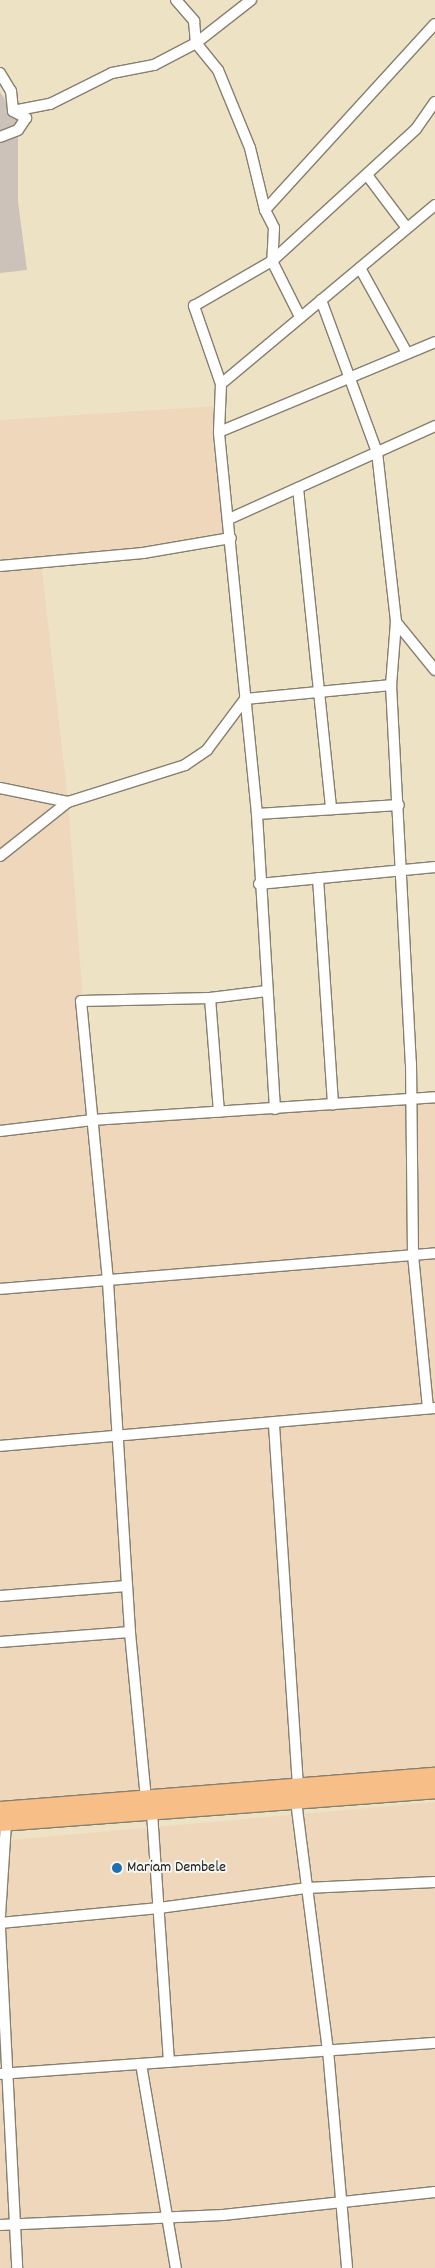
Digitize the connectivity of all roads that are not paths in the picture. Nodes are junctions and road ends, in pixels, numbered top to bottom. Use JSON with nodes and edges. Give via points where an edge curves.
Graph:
{"nodes":[{"id":1,"x":251,"y":0,"type":"edge"},
{"id":2,"x":177,"y":1,"type":"edge"},
{"id":3,"x":435,"y":24,"type":"edge"},
{"id":4,"x":196,"y":43,"type":"junction"},
{"id":5,"x":0,"y":72,"type":"edge"},
{"id":6,"x":435,"y":102,"type":"edge"},
{"id":7,"x":13,"y":111,"type":"junction"},
{"id":8,"x":0,"y":137,"type":"edge"},
{"id":9,"x":368,"y":174,"type":"junction"},
{"id":10,"x":435,"y":205,"type":"edge"},
{"id":11,"x":265,"y":210,"type":"junction"},
{"id":12,"x":407,"y":228,"type":"junction"},
{"id":13,"x":272,"y":261,"type":"junction"},
{"id":14,"x":360,"y":268,"type":"junction"},
{"id":15,"x":321,"y":300,"type":"junction"},
{"id":16,"x":300,"y":317,"type":"junction"},
{"id":17,"x":435,"y":342,"type":"edge"},
{"id":18,"x":407,"y":353,"type":"junction"},
{"id":19,"x":350,"y":377,"type":"junction"},
{"id":20,"x":221,"y":384,"type":"junction"},
{"id":21,"x":435,"y":426,"type":"edge"},
{"id":22,"x":219,"y":432,"type":"junction"},
{"id":23,"x":376,"y":452,"type":"junction"},
{"id":24,"x":298,"y":488,"type":"junction"},
{"id":25,"x":229,"y":519,"type":"junction"},
{"id":26,"x":231,"y":538,"type":"junction"},
{"id":27,"x":0,"y":566,"type":"edge"},
{"id":28,"x":396,"y":622,"type":"junction"},
{"id":29,"x":435,"y":670,"type":"edge"},
{"id":30,"x":391,"y":685,"type":"junction"},
{"id":31,"x":318,"y":692,"type":"junction"},
{"id":32,"x":245,"y":699,"type":"junction"},
{"id":33,"x":0,"y":788,"type":"edge"},
{"id":34,"x":68,"y":802,"type":"junction"},
{"id":35,"x":399,"y":805,"type":"junction"},
{"id":36,"x":331,"y":809,"type":"junction"},
{"id":37,"x":257,"y":814,"type":"junction"},
{"id":38,"x":0,"y":856,"type":"edge"},
{"id":39,"x":435,"y":866,"type":"edge"},
{"id":40,"x":403,"y":869,"type":"junction"},
{"id":41,"x":318,"y":878,"type":"junction"},
{"id":42,"x":259,"y":884,"type":"junction"},
{"id":43,"x":267,"y":991,"type":"junction"},
{"id":44,"x":210,"y":998,"type":"junction"},
{"id":45,"x":435,"y":1097,"type":"edge"},
{"id":46,"x":411,"y":1099,"type":"junction"},
{"id":47,"x":333,"y":1105,"type":"junction"},
{"id":48,"x":275,"y":1109,"type":"junction"},
{"id":49,"x":219,"y":1112,"type":"junction"},
{"id":50,"x":92,"y":1120,"type":"junction"},
{"id":51,"x":0,"y":1131,"type":"edge"},
{"id":52,"x":435,"y":1254,"type":"edge"},
{"id":53,"x":413,"y":1255,"type":"junction"},
{"id":54,"x":108,"y":1281,"type":"junction"},
{"id":55,"x":0,"y":1289,"type":"edge"},
{"id":56,"x":431,"y":1408,"type":"edge"},
{"id":57,"x":274,"y":1425,"type":"junction"},
{"id":58,"x":114,"y":1437,"type":"junction"},
{"id":59,"x":0,"y":1446,"type":"edge"},
{"id":60,"x":127,"y":1586,"type":"junction"},
{"id":61,"x":0,"y":1596,"type":"edge"},
{"id":62,"x":130,"y":1632,"type":"junction"},
{"id":63,"x":0,"y":1642,"type":"edge"},
{"id":64,"x":435,"y":1776,"type":"edge"},
{"id":65,"x":435,"y":1790,"type":"edge"},
{"id":66,"x":297,"y":1794,"type":"junction"},
{"id":67,"x":149,"y":1805,"type":"junction"},
{"id":68,"x":2,"y":1818,"type":"edge"},
{"id":69,"x":435,"y":1882,"type":"edge"},
{"id":70,"x":306,"y":1888,"type":"junction"},
{"id":71,"x":159,"y":1908,"type":"junction"},
{"id":72,"x":0,"y":1916,"type":"edge"},
{"id":73,"x":0,"y":1923,"type":"edge"},
{"id":74,"x":0,"y":1928,"type":"edge"},
{"id":75,"x":435,"y":2043,"type":"edge"},
{"id":76,"x":328,"y":2050,"type":"junction"},
{"id":77,"x":169,"y":2062,"type":"junction"},
{"id":78,"x":141,"y":2064,"type":"junction"},
{"id":79,"x":5,"y":2074,"type":"edge"},
{"id":80,"x":435,"y":2192,"type":"edge"},
{"id":81,"x":339,"y":2200,"type":"junction"},
{"id":82,"x":169,"y":2217,"type":"junction"},
{"id":83,"x":16,"y":2223,"type":"junction"},
{"id":84,"x":0,"y":2224,"type":"edge"},
{"id":85,"x":17,"y":2268,"type":"edge"},
{"id":86,"x":176,"y":2268,"type":"edge"},
{"id":87,"x":347,"y":2268,"type":"edge"}],
"edges":[{"from":1,"to":4,"type":"street"},
{"from":2,"to":4,"type":"street","via":[[194,20]]},
{"from":3,"to":11,"type":"street"},
{"from":4,"to":7,"type":"street","via":[[154,65],[112,73],[50,104]]},
{"from":4,"to":11,"type":"street","via":[[218,70],[250,148]]},
{"from":5,"to":7,"type":"street","via":[[11,91]]},
{"from":6,"to":9,"type":"street","via":[[416,129]]},
{"from":7,"to":8,"type":"street","via":[[26,118],[24,126]]},
{"from":9,"to":12,"type":"street"},
{"from":9,"to":13,"type":"street"},
{"from":10,"to":12,"type":"street"},
{"from":11,"to":13,"type":"street","via":[[274,228]]},
{"from":12,"to":14,"type":"street"},
{"from":13,"to":16,"type":"street"},
{"from":13,"to":20,"type":"street","via":[[194,306]]},
{"from":14,"to":15,"type":"street"},
{"from":14,"to":18,"type":"street"},
{"from":15,"to":16,"type":"street"},
{"from":15,"to":19,"type":"street"},
{"from":16,"to":20,"type":"street"},
{"from":17,"to":18,"type":"street"},
{"from":18,"to":19,"type":"street"},
{"from":19,"to":22,"type":"street"},
{"from":19,"to":23,"type":"street"},
{"from":20,"to":22,"type":"street"},
{"from":21,"to":23,"type":"street"},
{"from":22,"to":25,"type":"street"},
{"from":23,"to":24,"type":"street"},
{"from":23,"to":28,"type":"street"},
{"from":24,"to":25,"type":"street"},
{"from":24,"to":31,"type":"street"},
{"from":25,"to":26,"type":"street"},
{"from":26,"to":27,"type":"street","via":[[143,553]]},
{"from":26,"to":32,"type":"street"},
{"from":28,"to":29,"type":"street"},
{"from":28,"to":30,"type":"street"},
{"from":30,"to":31,"type":"street"},
{"from":30,"to":35,"type":"street"},
{"from":31,"to":32,"type":"street"},
{"from":31,"to":36,"type":"street"},
{"from":32,"to":34,"type":"street","via":[[207,750],[185,765]]},
{"from":32,"to":37,"type":"street"},
{"from":33,"to":34,"type":"street"},
{"from":34,"to":38,"type":"street"},
{"from":35,"to":36,"type":"street"},
{"from":35,"to":40,"type":"street"},
{"from":36,"to":37,"type":"street"},
{"from":37,"to":42,"type":"street"},
{"from":39,"to":40,"type":"street"},
{"from":40,"to":41,"type":"street"},
{"from":40,"to":46,"type":"street"},
{"from":41,"to":42,"type":"street"},
{"from":41,"to":47,"type":"street"},
{"from":42,"to":43,"type":"street"},
{"from":43,"to":44,"type":"street"},
{"from":43,"to":48,"type":"street"},
{"from":44,"to":49,"type":"street"},
{"from":44,"to":50,"type":"street","via":[[81,1001]]},
{"from":45,"to":46,"type":"street"},
{"from":46,"to":47,"type":"street"},
{"from":46,"to":53,"type":"street"},
{"from":47,"to":48,"type":"street"},
{"from":48,"to":49,"type":"street"},
{"from":49,"to":50,"type":"street"},
{"from":50,"to":51,"type":"street"},
{"from":50,"to":54,"type":"street"},
{"from":52,"to":53,"type":"street"},
{"from":53,"to":54,"type":"street"},
{"from":53,"to":56,"type":"street"},
{"from":54,"to":55,"type":"street"},
{"from":54,"to":58,"type":"street"},
{"from":56,"to":57,"type":"street"},
{"from":57,"to":58,"type":"street"},
{"from":57,"to":66,"type":"street"},
{"from":58,"to":59,"type":"street"},
{"from":58,"to":60,"type":"street"},
{"from":60,"to":61,"type":"street"},
{"from":60,"to":62,"type":"street"},
{"from":62,"to":63,"type":"street"},
{"from":62,"to":67,"type":"street"},
{"from":64,"to":66,"type":"highway"},
{"from":65,"to":66,"type":"highway"},
{"from":66,"to":67,"type":"highway"},
{"from":66,"to":70,"type":"street"},
{"from":67,"to":68,"type":"highway"},
{"from":67,"to":71,"type":"street"},
{"from":68,"to":72,"type":"street"},
{"from":69,"to":70,"type":"street"},
{"from":70,"to":71,"type":"street"},
{"from":70,"to":76,"type":"street"},
{"from":71,"to":73,"type":"street"},
{"from":71,"to":77,"type":"street"},
{"from":74,"to":79,"type":"street"},
{"from":75,"to":76,"type":"street"},
{"from":76,"to":77,"type":"street"},
{"from":76,"to":81,"type":"street"},
{"from":77,"to":78,"type":"street"},
{"from":78,"to":79,"type":"street"},
{"from":78,"to":82,"type":"street"},
{"from":79,"to":83,"type":"street"},
{"from":80,"to":81,"type":"street"},
{"from":81,"to":82,"type":"street"},
{"from":81,"to":87,"type":"street"},
{"from":82,"to":83,"type":"street"},
{"from":82,"to":86,"type":"street"},
{"from":83,"to":84,"type":"street"},
{"from":83,"to":85,"type":"street"}]}
